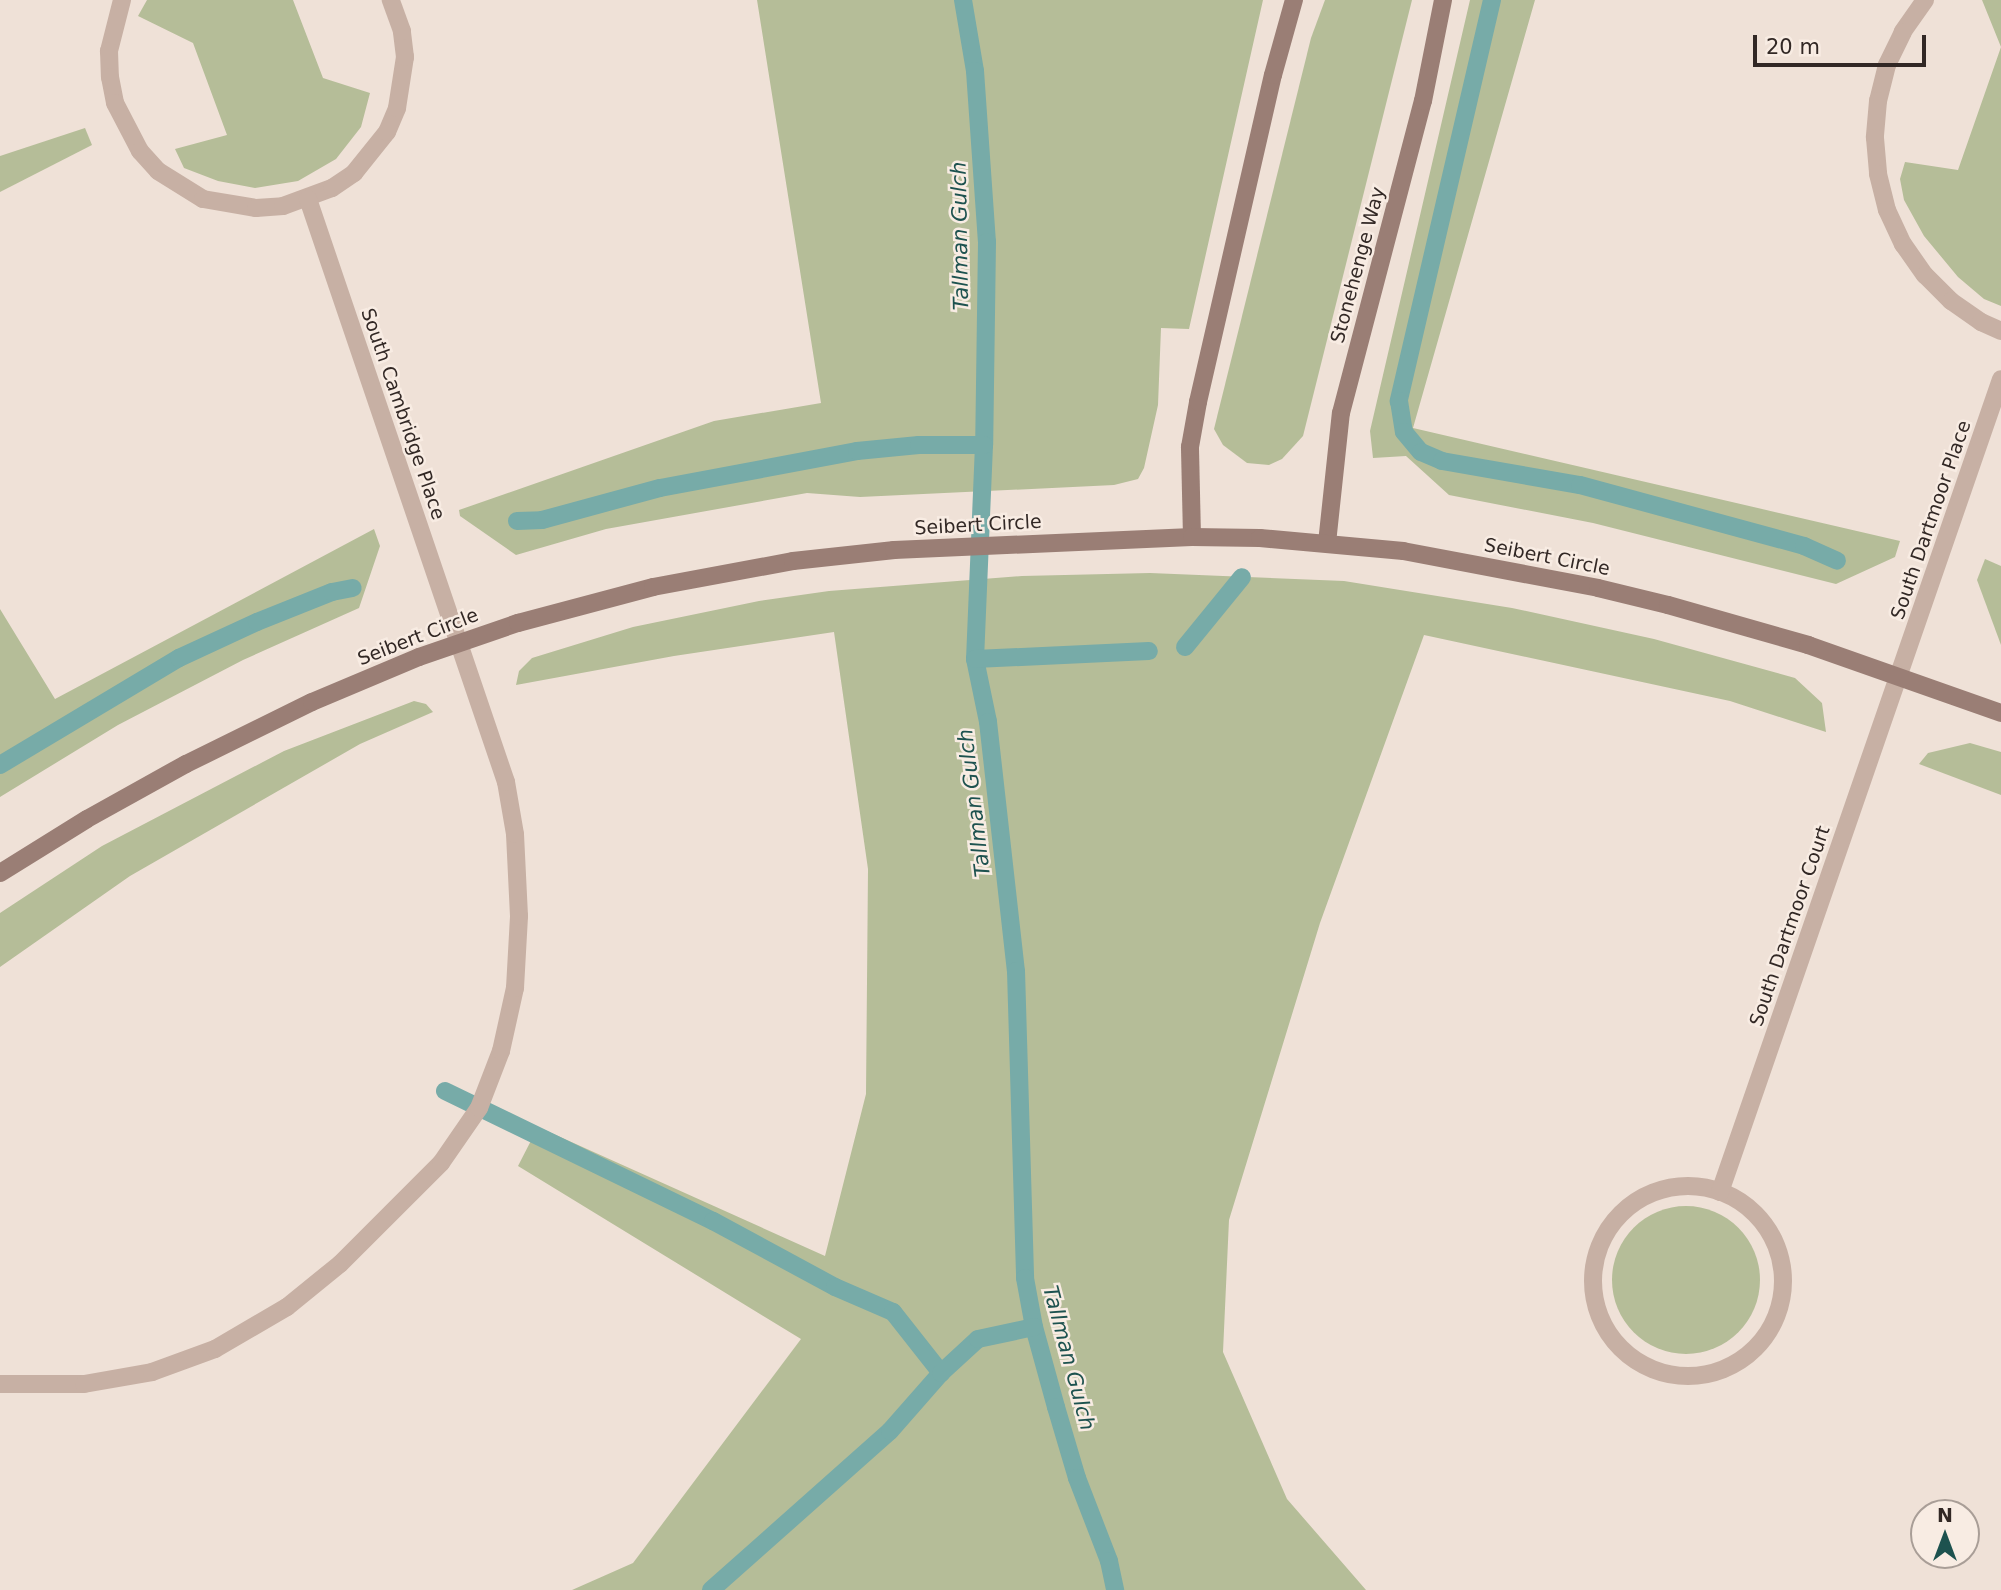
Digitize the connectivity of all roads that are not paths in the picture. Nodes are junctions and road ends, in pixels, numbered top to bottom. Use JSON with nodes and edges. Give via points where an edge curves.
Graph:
{"nodes":[{"id":1,"x":122,"y":0,"type":"edge"},
{"id":2,"x":391,"y":0,"type":"edge"},
{"id":3,"x":1294,"y":0,"type":"edge"},
{"id":4,"x":1443,"y":0,"type":"edge"},
{"id":5,"x":1925,"y":0,"type":"edge"},
{"id":6,"x":309,"y":199,"type":"junction"},
{"id":7,"x":2001,"y":331,"type":"edge"},
{"id":8,"x":2001,"y":379,"type":"edge"},
{"id":9,"x":1192,"y":537,"type":"junction"},
{"id":10,"x":1327,"y":543,"type":"junction"},
{"id":11,"x":458,"y":643,"type":"junction"},
{"id":12,"x":1899,"y":675,"type":"junction"},
{"id":13,"x":2001,"y":713,"type":"edge"},
{"id":14,"x":0,"y":873,"type":"edge"},
{"id":15,"x":1720,"y":1192,"type":"junction"},
{"id":16,"x":0,"y":1384,"type":"edge"}],
"edges":[{"from":1,"to":6,"type":"street","via":[[109,51],[110,77],[125,128],[149,161],[203,199],[229,205],[283,206]]},
{"from":2,"to":6,"type":"street","via":[[405,57],[397,108],[387,132],[354,173]]},
{"from":3,"to":9,"type":"street","via":[[1198,402],[1190,447]]},
{"from":4,"to":10,"type":"street","name":"Stonehenge Way","via":[[1423,101],[1341,413]]},
{"from":5,"to":7,"type":"street","via":[[1887,65],[1878,101],[1878,174],[1887,210],[1925,275],[1951,301]]},
{"from":6,"to":11,"type":"street","name":"South Cambridge Place"},
{"from":8,"to":12,"type":"street","name":"South Dartmoor Place"},
{"from":9,"to":10,"type":"street","name":"Seibert Circle"},
{"from":9,"to":11,"type":"street","name":"Seibert Circle","via":[[894,550],[793,561],[653,587]]},
{"from":10,"to":12,"type":"street","name":"Seibert Circle","via":[[1403,551],[1598,588],[1739,625]]},
{"from":11,"to":14,"type":"street","name":"Seibert Circle","via":[[235,738],[87,818]]},
{"from":11,"to":16,"type":"street","name":"South Cambridge Place","via":[[506,782],[519,878],[517,961],[509,1017],[479,1108],[406,1200],[348,1257],[251,1331],[182,1362],[117,1380]]},
{"from":12,"to":13,"type":"street","name":"Seibert Circle"},
{"from":12,"to":15,"type":"street","name":"South Dartmoor Court"},
{"from":15,"to":15,"type":"street","via":[[1689,1187],[1658,1191],[1630,1206],[1601,1243],[1593,1274],[1595,1304],[1618,1346],[1643,1365],[1691,1376],[1722,1369],[1762,1341],[1777,1312],[1782,1297],[1781,1264],[1770,1233],[1748,1208]]}]}
